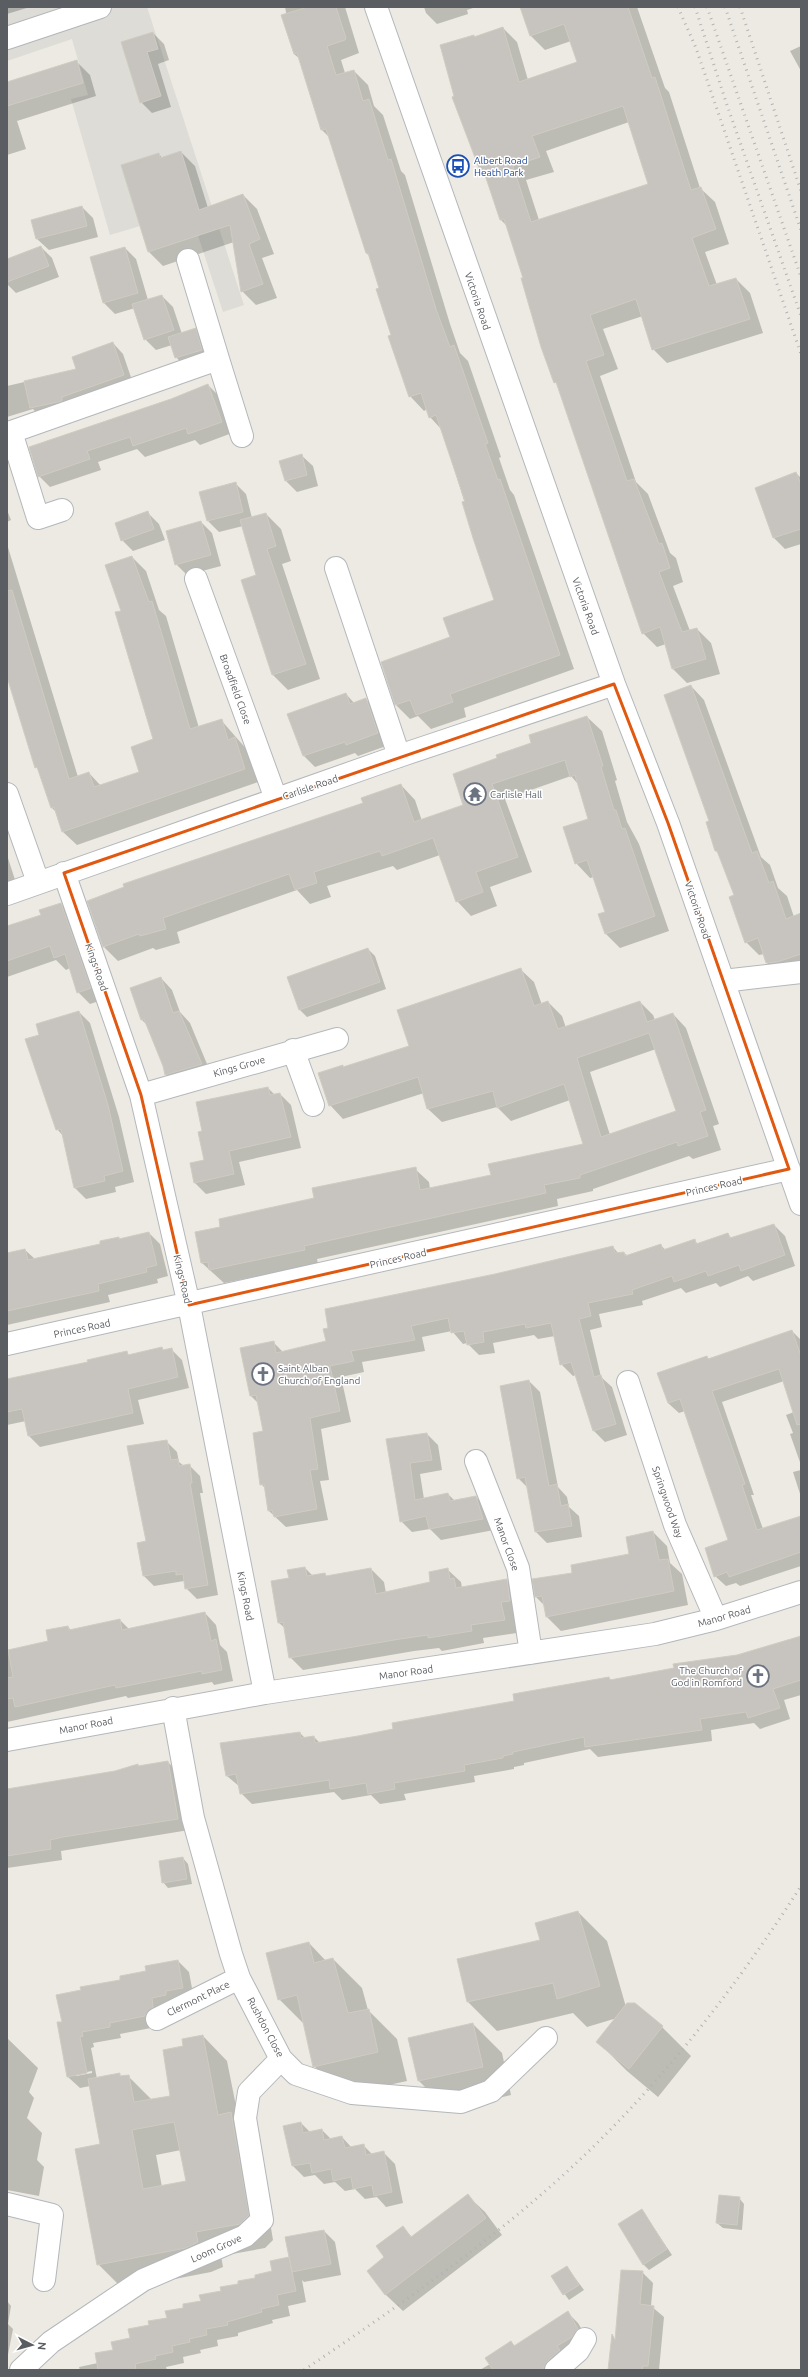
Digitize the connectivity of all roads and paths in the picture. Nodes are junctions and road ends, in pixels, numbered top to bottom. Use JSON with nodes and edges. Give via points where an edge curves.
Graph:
{"nodes":[{"id":1,"x":100,"y":7,"type":"edge"},
{"id":2,"x":376,"y":7,"type":"edge"},
{"id":3,"x":7,"y":38,"type":"edge"},
{"id":4,"x":188,"y":260,"type":"dead end"},
{"id":5,"x":218,"y":359,"type":"junction"},
{"id":6,"x":9,"y":433,"type":"edge"},
{"id":7,"x":242,"y":436,"type":"dead end"},
{"id":8,"x":62,"y":510,"type":"dead end"},
{"id":9,"x":336,"y":568,"type":"dead end"},
{"id":10,"x":196,"y":579,"type":"dead end"},
{"id":11,"x":614,"y":684,"type":"junction"},
{"id":12,"x":399,"y":756,"type":"junction"},
{"id":13,"x":7,"y":794,"type":"edge"},
{"id":14,"x":276,"y":799,"type":"junction"},
{"id":15,"x":64,"y":873,"type":"junction"},
{"id":16,"x":38,"y":882,"type":"junction"},
{"id":17,"x":7,"y":894,"type":"edge"},
{"id":18,"x":801,"y":972,"type":"edge"},
{"id":19,"x":723,"y":981,"type":"junction"},
{"id":20,"x":337,"y":1039,"type":"dead end"},
{"id":21,"x":293,"y":1050,"type":"junction"},
{"id":22,"x":141,"y":1095,"type":"junction"},
{"id":23,"x":313,"y":1104,"type":"dead end"},
{"id":24,"x":789,"y":1169,"type":"junction"},
{"id":25,"x":801,"y":1204,"type":"edge"},
{"id":26,"x":189,"y":1305,"type":"junction"},
{"id":27,"x":7,"y":1344,"type":"edge"},
{"id":28,"x":628,"y":1382,"type":"dead end"},
{"id":29,"x":476,"y":1461,"type":"dead end"},
{"id":30,"x":801,"y":1592,"type":"edge"},
{"id":31,"x":716,"y":1619,"type":"junction"},
{"id":32,"x":531,"y":1653,"type":"junction"},
{"id":33,"x":265,"y":1693,"type":"junction"},
{"id":34,"x":173,"y":1708,"type":"junction"},
{"id":35,"x":7,"y":1740,"type":"edge"},
{"id":36,"x":239,"y":1978,"type":"junction"},
{"id":37,"x":157,"y":2019,"type":"dead end"},
{"id":38,"x":546,"y":2038,"type":"dead end"},
{"id":39,"x":281,"y":2059,"type":"junction"},
{"id":40,"x":7,"y":2204,"type":"edge"},
{"id":41,"x":44,"y":2280,"type":"dead end"},
{"id":42,"x":585,"y":2339,"type":"dead end"},
{"id":43,"x":561,"y":2367,"type":"edge"},
{"id":44,"x":21,"y":2370,"type":"edge"}],
"edges":[{"from":1,"to":3,"type":"street"},
{"from":2,"to":11,"type":"street","name":"Victoria Road"},
{"from":4,"to":5,"type":"street"},
{"from":5,"to":6,"type":"street"},
{"from":5,"to":7,"type":"street"},
{"from":6,"to":8,"type":"street","via":[[38,518]]},
{"from":9,"to":12,"type":"street"},
{"from":10,"to":14,"type":"street","name":"Broadfield Close"},
{"from":11,"to":12,"type":"street","name":"Carlisle Road"},
{"from":11,"to":19,"type":"street","name":"Victoria Road","via":[[668,823]]},
{"from":12,"to":14,"type":"street","name":"Carlisle Road"},
{"from":13,"to":16,"type":"street"},
{"from":14,"to":15,"type":"street","name":"Carlisle Road"},
{"from":15,"to":16,"type":"street","name":"Carlisle Road"},
{"from":15,"to":22,"type":"street","name":"Kings Road"},
{"from":16,"to":17,"type":"street","name":"Carlisle Road"},
{"from":18,"to":19,"type":"street"},
{"from":19,"to":24,"type":"street","name":"Victoria Road"},
{"from":20,"to":21,"type":"street","name":"Kings Grove"},
{"from":21,"to":22,"type":"street","name":"Kings Grove"},
{"from":21,"to":23,"type":"street"},
{"from":22,"to":26,"type":"street","name":"Kings Road"},
{"from":24,"to":25,"type":"street","name":"Victoria Road"},
{"from":24,"to":26,"type":"street","name":"Princes Road"},
{"from":26,"to":27,"type":"street","name":"Princes Road"},
{"from":26,"to":33,"type":"street","name":"Kings Road"},
{"from":28,"to":31,"type":"street","name":"Springwood Way","via":[[675,1525]]},
{"from":29,"to":32,"type":"street","name":"Manor Close","via":[[518,1568]]},
{"from":30,"to":31,"type":"street","name":"Manor Road"},
{"from":31,"to":32,"type":"street","name":"Manor Road","via":[[655,1634]]},
{"from":32,"to":33,"type":"street","name":"Manor Road"},
{"from":33,"to":34,"type":"street","name":"Manor Road"},
{"from":34,"to":35,"type":"street","name":"Manor Road"},
{"from":34,"to":36,"type":"street","name":"Rushdon Close","via":[[193,1818]]},
{"from":36,"to":37,"type":"street","name":"Clermont Place"},
{"from":36,"to":39,"type":"street","name":"Rushdon Close"},
{"from":38,"to":39,"type":"street","name":"Rushdon Close","via":[[491,2091],[461,2102],[352,2093],[296,2074]]},
{"from":39,"to":44,"type":"street","name":"Loom Grove","via":[[249,2092],[245,2118],[262,2220],[245,2236],[143,2280],[51,2342]]},
{"from":40,"to":41,"type":"street","via":[[52,2215]]},
{"from":42,"to":43,"type":"street","via":[[578,2351]]}]}
